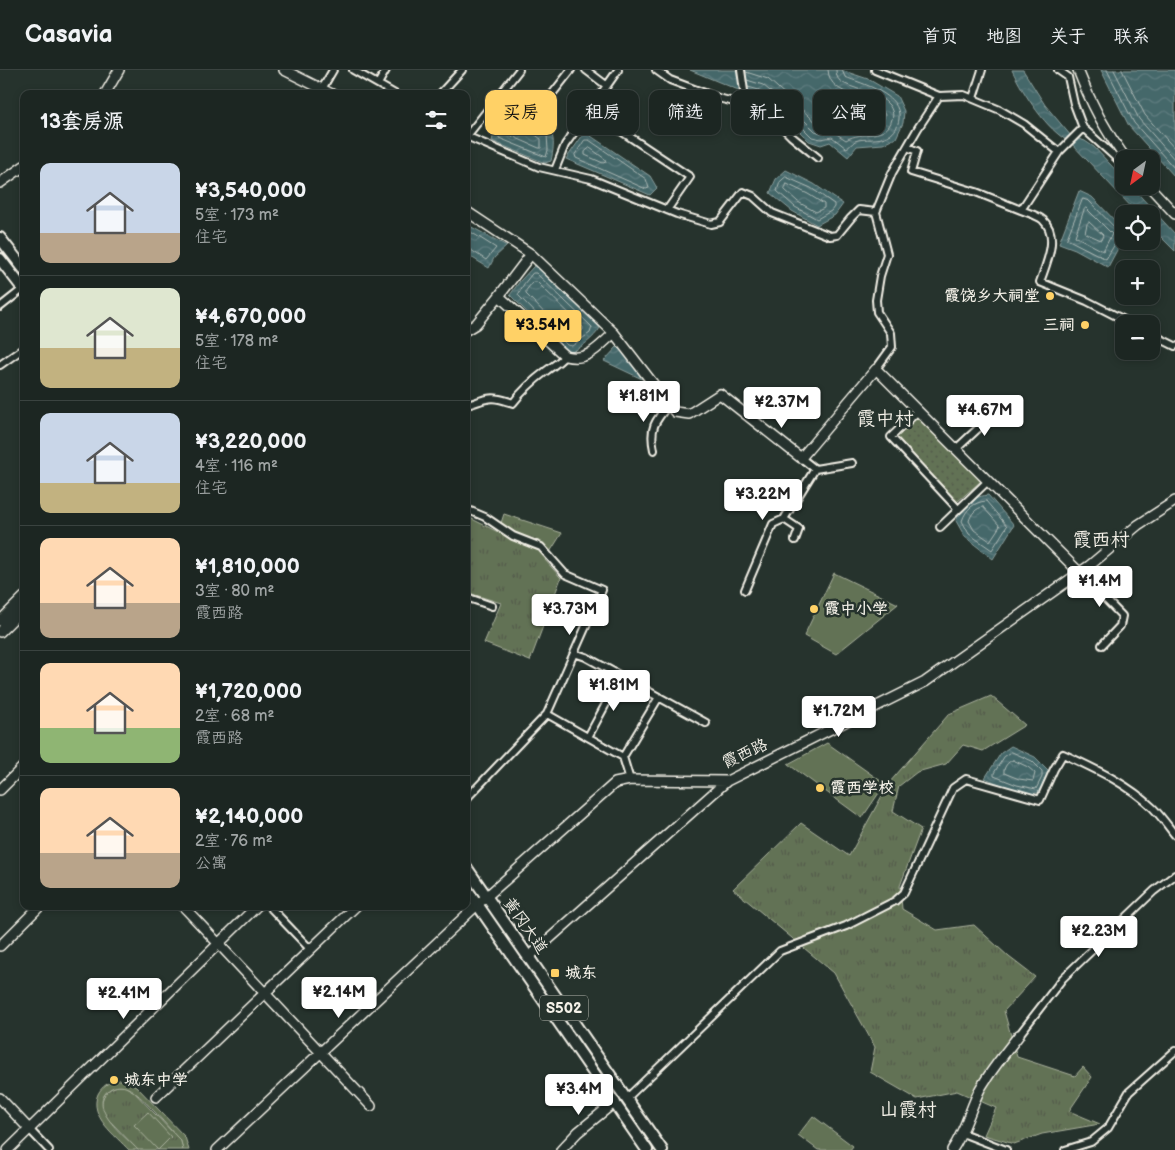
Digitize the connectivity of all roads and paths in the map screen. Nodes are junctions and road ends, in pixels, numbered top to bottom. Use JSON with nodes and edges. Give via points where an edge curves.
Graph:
{"nodes":[{"id":1,"x":119,"y":70,"type":"edge"},
{"id":2,"x":284,"y":70,"type":"edge"},
{"id":3,"x":333,"y":70,"type":"edge"},
{"id":4,"x":353,"y":70,"type":"edge"},
{"id":5,"x":386,"y":70,"type":"edge"},
{"id":6,"x":462,"y":70,"type":"edge"},
{"id":7,"x":518,"y":70,"type":"edge"},
{"id":8,"x":571,"y":70,"type":"edge"},
{"id":9,"x":586,"y":70,"type":"edge"},
{"id":10,"x":618,"y":70,"type":"edge"},
{"id":11,"x":656,"y":70,"type":"edge"},
{"id":12,"x":741,"y":70,"type":"edge"},
{"id":13,"x":875,"y":70,"type":"edge"},
{"id":14,"x":982,"y":70,"type":"edge"},
{"id":15,"x":1058,"y":70,"type":"edge"},
{"id":16,"x":1078,"y":70,"type":"edge"},
{"id":17,"x":378,"y":84,"type":"junction"},
{"id":18,"x":606,"y":85,"type":"junction"},
{"id":19,"x":322,"y":89,"type":"joint"},
{"id":20,"x":107,"y":90,"type":"edge"},
{"id":21,"x":388,"y":90,"type":"edge"},
{"id":22,"x":444,"y":90,"type":"edge"},
{"id":23,"x":555,"y":90,"type":"edge"},
{"id":24,"x":603,"y":90,"type":"edge"},
{"id":25,"x":744,"y":90,"type":"edge"},
{"id":26,"x":939,"y":96,"type":"junction"},
{"id":27,"x":973,"y":98,"type":"junction"},
{"id":28,"x":731,"y":101,"type":"edge"},
{"id":29,"x":1083,"y":128,"type":"junction"},
{"id":30,"x":470,"y":132,"type":"edge"},
{"id":31,"x":573,"y":135,"type":"edge"},
{"id":32,"x":627,"y":135,"type":"edge"},
{"id":33,"x":790,"y":135,"type":"edge"},
{"id":34,"x":470,"y":137,"type":"edge"},
{"id":35,"x":907,"y":147,"type":"junction"},
{"id":36,"x":1120,"y":150,"type":"edge"},
{"id":37,"x":1059,"y":152,"type":"junction"},
{"id":38,"x":1115,"y":156,"type":"edge"},
{"id":39,"x":818,"y":158,"type":"dead end"},
{"id":40,"x":20,"y":169,"type":"edge"},
{"id":41,"x":555,"y":170,"type":"junction"},
{"id":42,"x":0,"y":183,"type":"edge"},
{"id":43,"x":1157,"y":195,"type":"edge"},
{"id":44,"x":667,"y":210,"type":"junction"},
{"id":45,"x":1021,"y":210,"type":"junction"},
{"id":46,"x":876,"y":212,"type":"junction"},
{"id":47,"x":470,"y":214,"type":"edge"},
{"id":48,"x":1175,"y":214,"type":"edge"},
{"id":49,"x":0,"y":238,"type":"edge"},
{"id":50,"x":531,"y":254,"type":"junction"},
{"id":51,"x":0,"y":259,"type":"edge"},
{"id":52,"x":20,"y":265,"type":"edge"},
{"id":53,"x":20,"y":289,"type":"edge"},
{"id":54,"x":20,"y":292,"type":"edge"},
{"id":55,"x":499,"y":296,"type":"junction"},
{"id":56,"x":0,"y":307,"type":"edge"},
{"id":57,"x":1115,"y":315,"type":"edge"},
{"id":58,"x":470,"y":328,"type":"edge"},
{"id":59,"x":614,"y":333,"type":"junction"},
{"id":60,"x":1160,"y":338,"type":"edge"},
{"id":61,"x":1175,"y":346,"type":"edge"},
{"id":62,"x":20,"y":351,"type":"edge"},
{"id":63,"x":565,"y":356,"type":"junction"},
{"id":64,"x":0,"y":365,"type":"edge"},
{"id":65,"x":876,"y":369,"type":"junction"},
{"id":66,"x":470,"y":404,"type":"edge"},
{"id":67,"x":669,"y":404,"type":"junction"},
{"id":68,"x":998,"y":410,"type":"dead end"},
{"id":69,"x":918,"y":411,"type":"junction"},
{"id":70,"x":956,"y":449,"type":"junction"},
{"id":71,"x":654,"y":450,"type":"dead end"},
{"id":72,"x":801,"y":458,"type":"junction"},
{"id":73,"x":852,"y":463,"type":"dead end"},
{"id":74,"x":815,"y":469,"type":"junction"},
{"id":75,"x":988,"y":481,"type":"junction"},
{"id":76,"x":1175,"y":501,"type":"edge"},
{"id":77,"x":958,"y":510,"type":"junction"},
{"id":78,"x":470,"y":511,"type":"edge"},
{"id":79,"x":784,"y":519,"type":"junction"},
{"id":80,"x":940,"y":527,"type":"dead end"},
{"id":81,"x":795,"y":540,"type":"dead end"},
{"id":82,"x":1079,"y":572,"type":"junction"},
{"id":83,"x":745,"y":590,"type":"dead end"},
{"id":84,"x":470,"y":598,"type":"edge"},
{"id":85,"x":20,"y":601,"type":"edge"},
{"id":86,"x":492,"y":606,"type":"dead end"},
{"id":87,"x":20,"y":612,"type":"edge"},
{"id":88,"x":0,"y":621,"type":"edge"},
{"id":89,"x":0,"y":632,"type":"edge"},
{"id":90,"x":1102,"y":645,"type":"dead end"},
{"id":91,"x":574,"y":653,"type":"junction"},
{"id":92,"x":621,"y":676,"type":"junction"},
{"id":93,"x":659,"y":696,"type":"junction"},
{"id":94,"x":547,"y":714,"type":"junction"},
{"id":95,"x":706,"y":723,"type":"dead end"},
{"id":96,"x":588,"y":737,"type":"junction"},
{"id":97,"x":623,"y":757,"type":"junction"},
{"id":98,"x":20,"y":770,"type":"edge"},
{"id":99,"x":630,"y":780,"type":"junction"},
{"id":100,"x":727,"y":781,"type":"junction"},
{"id":101,"x":0,"y":790,"type":"edge"},
{"id":102,"x":470,"y":795,"type":"edge"},
{"id":103,"x":1175,"y":835,"type":"edge"},
{"id":104,"x":470,"y":873,"type":"edge"},
{"id":105,"x":1175,"y":875,"type":"edge"},
{"id":106,"x":470,"y":894,"type":"edge"},
{"id":107,"x":36,"y":910,"type":"edge"},
{"id":108,"x":187,"y":910,"type":"edge"},
{"id":109,"x":253,"y":910,"type":"edge"},
{"id":110,"x":273,"y":910,"type":"edge"},
{"id":111,"x":352,"y":910,"type":"edge"},
{"id":112,"x":218,"y":944,"type":"junction"},
{"id":113,"x":0,"y":946,"type":"edge"},
{"id":114,"x":310,"y":949,"type":"junction"},
{"id":115,"x":530,"y":956,"type":"dead end"},
{"id":116,"x":264,"y":993,"type":"junction"},
{"id":117,"x":1019,"y":1035,"type":"joint"},
{"id":118,"x":1175,"y":1051,"type":"edge"},
{"id":119,"x":320,"y":1053,"type":"junction"},
{"id":120,"x":156,"y":1097,"type":"dead end"},
{"id":121,"x":628,"y":1097,"type":"dead end"},
{"id":122,"x":0,"y":1098,"type":"edge"},
{"id":123,"x":614,"y":1102,"type":"dead end"},
{"id":124,"x":371,"y":1106,"type":"dead end"},
{"id":125,"x":30,"y":1130,"type":"junction"},
{"id":126,"x":962,"y":1133,"type":"junction"},
{"id":127,"x":45,"y":1148,"type":"edge"},
{"id":128,"x":8,"y":1150,"type":"edge"},
{"id":129,"x":217,"y":1150,"type":"edge"},
{"id":130,"x":561,"y":1150,"type":"edge"},
{"id":131,"x":647,"y":1150,"type":"edge"},
{"id":132,"x":662,"y":1150,"type":"edge"},
{"id":133,"x":953,"y":1150,"type":"edge"},
{"id":134,"x":1006,"y":1150,"type":"edge"},
{"id":135,"x":1065,"y":1150,"type":"edge"}],
"edges":[{"from":1,"to":20,"type":"street"},
{"from":2,"to":19,"type":"street"},
{"from":3,"to":19,"type":"street"},
{"from":4,"to":17,"type":"street"},
{"from":5,"to":17,"type":"street"},
{"from":6,"to":22,"type":"street"},
{"from":7,"to":30,"type":"street"},
{"from":8,"to":23,"type":"street"},
{"from":9,"to":18,"type":"street"},
{"from":10,"to":18,"type":"street"},
{"from":11,"to":28,"type":"street","via":[[670,80]]},
{"from":12,"to":25,"type":"street"},
{"from":13,"to":26,"type":"street"},
{"from":14,"to":27,"type":"street"},
{"from":15,"to":29,"type":"street","via":[[1068,77]]},
{"from":16,"to":36,"type":"street","via":[[1087,94]]},
{"from":17,"to":21,"type":"street"},
{"from":18,"to":24,"type":"street"},
{"from":26,"to":27,"type":"street"},
{"from":26,"to":35,"type":"street"},
{"from":27,"to":37,"type":"street","via":[[1024,124]]},
{"from":29,"to":37,"type":"street"},
{"from":29,"to":38,"type":"street"},
{"from":31,"to":41,"type":"street"},
{"from":32,"to":44,"type":"street","via":[[690,177]]},
{"from":33,"to":39,"type":"street"},
{"from":34,"to":41,"type":"street"},
{"from":35,"to":45,"type":"street","via":[[917,151],[911,172]]},
{"from":35,"to":46,"type":"street"},
{"from":37,"to":45,"type":"street"},
{"from":40,"to":42,"type":"street"},
{"from":41,"to":44,"type":"street","via":[[591,179]]},
{"from":43,"to":48,"type":"street"},
{"from":44,"to":46,"type":"street","via":[[711,224],[720,222],[743,192],[753,196],[772,213],[830,236],[837,235],[859,210]]},
{"from":45,"to":57,"type":"street","via":[[1045,222],[1050,234],[1052,245],[1040,282]]},
{"from":46,"to":65,"type":"street","via":[[887,254],[880,276],[877,312],[891,333],[892,347]]},
{"from":47,"to":50,"type":"street"},
{"from":49,"to":52,"type":"main road"},
{"from":50,"to":55,"type":"street"},
{"from":50,"to":59,"type":"street"},
{"from":51,"to":53,"type":"main road"},
{"from":54,"to":56,"type":"street"},
{"from":55,"to":58,"type":"street"},
{"from":55,"to":63,"type":"street"},
{"from":59,"to":63,"type":"street","via":[[587,357]]},
{"from":59,"to":67,"type":"street"},
{"from":60,"to":61,"type":"street"},
{"from":62,"to":64,"type":"street"},
{"from":63,"to":66,"type":"street","via":[[513,403],[497,398]]},
{"from":65,"to":69,"type":"street"},
{"from":65,"to":72,"type":"street"},
{"from":67,"to":71,"type":"street","via":[[653,428]]},
{"from":67,"to":72,"type":"street","via":[[675,412],[689,414],[720,394]]},
{"from":68,"to":70,"type":"street"},
{"from":69,"to":70,"type":"street"},
{"from":69,"to":77,"type":"street","via":[[891,437]]},
{"from":70,"to":75,"type":"street"},
{"from":72,"to":74,"type":"street"},
{"from":73,"to":74,"type":"street"},
{"from":74,"to":79,"type":"street"},
{"from":75,"to":77,"type":"street"},
{"from":75,"to":82,"type":"street"},
{"from":76,"to":82,"type":"street","name":"霞西路","via":[[1138,525]]},
{"from":77,"to":80,"type":"street"},
{"from":78,"to":91,"type":"street","via":[[513,536],[541,547],[565,574],[602,590]]},
{"from":79,"to":81,"type":"street","via":[[799,530]]},
{"from":79,"to":83,"type":"street","via":[[774,524]]},
{"from":82,"to":90,"type":"street","via":[[1122,616],[1120,626]]},
{"from":82,"to":100,"type":"street","name":"霞西路","via":[[925,682]]},
{"from":84,"to":86,"type":"street"},
{"from":85,"to":88,"type":"street"},
{"from":87,"to":89,"type":"street"},
{"from":91,"to":92,"type":"street"},
{"from":91,"to":94,"type":"street"},
{"from":92,"to":93,"type":"street"},
{"from":92,"to":96,"type":"street"},
{"from":93,"to":95,"type":"street"},
{"from":93,"to":97,"type":"street"},
{"from":94,"to":96,"type":"street"},
{"from":94,"to":102,"type":"street"},
{"from":96,"to":97,"type":"street"},
{"from":97,"to":99,"type":"street"},
{"from":98,"to":101,"type":"street"},
{"from":99,"to":100,"type":"street","name":"霞西路"},
{"from":99,"to":119,"type":"street","name":"霞西路","via":[[615,783],[477,905]]},
{"from":100,"to":115,"type":"street"},
{"from":103,"to":121,"type":"street","via":[[1154,809],[1133,791],[1107,774],[1063,754],[1040,800],[966,779],[952,788],[904,893],[895,901],[846,926],[780,951]]},
{"from":104,"to":132,"type":"main road","name":"黄冈大道","number":"S502"},
{"from":105,"to":117,"type":"street","via":[[1154,890],[1063,978]]},
{"from":106,"to":131,"type":"main road","name":"黄冈大道","number":"S502"},
{"from":107,"to":113,"type":"street"},
{"from":108,"to":112,"type":"street"},
{"from":109,"to":112,"type":"street"},
{"from":110,"to":114,"type":"street"},
{"from":111,"to":114,"type":"street"},
{"from":112,"to":116,"type":"street"},
{"from":112,"to":125,"type":"street"},
{"from":114,"to":116,"type":"street"},
{"from":116,"to":119,"type":"street"},
{"from":116,"to":120,"type":"street"},
{"from":117,"to":126,"type":"street","via":[[980,1090]]},
{"from":118,"to":135,"type":"street","via":[[1129,1092],[1108,1128],[1091,1142]]},
{"from":119,"to":124,"type":"street"},
{"from":119,"to":129,"type":"street","name":"霞西路"},
{"from":122,"to":125,"type":"street"},
{"from":123,"to":130,"type":"street"},
{"from":125,"to":127,"type":"street"},
{"from":125,"to":128,"type":"street"},
{"from":126,"to":133,"type":"street"},
{"from":126,"to":134,"type":"street"}]}
